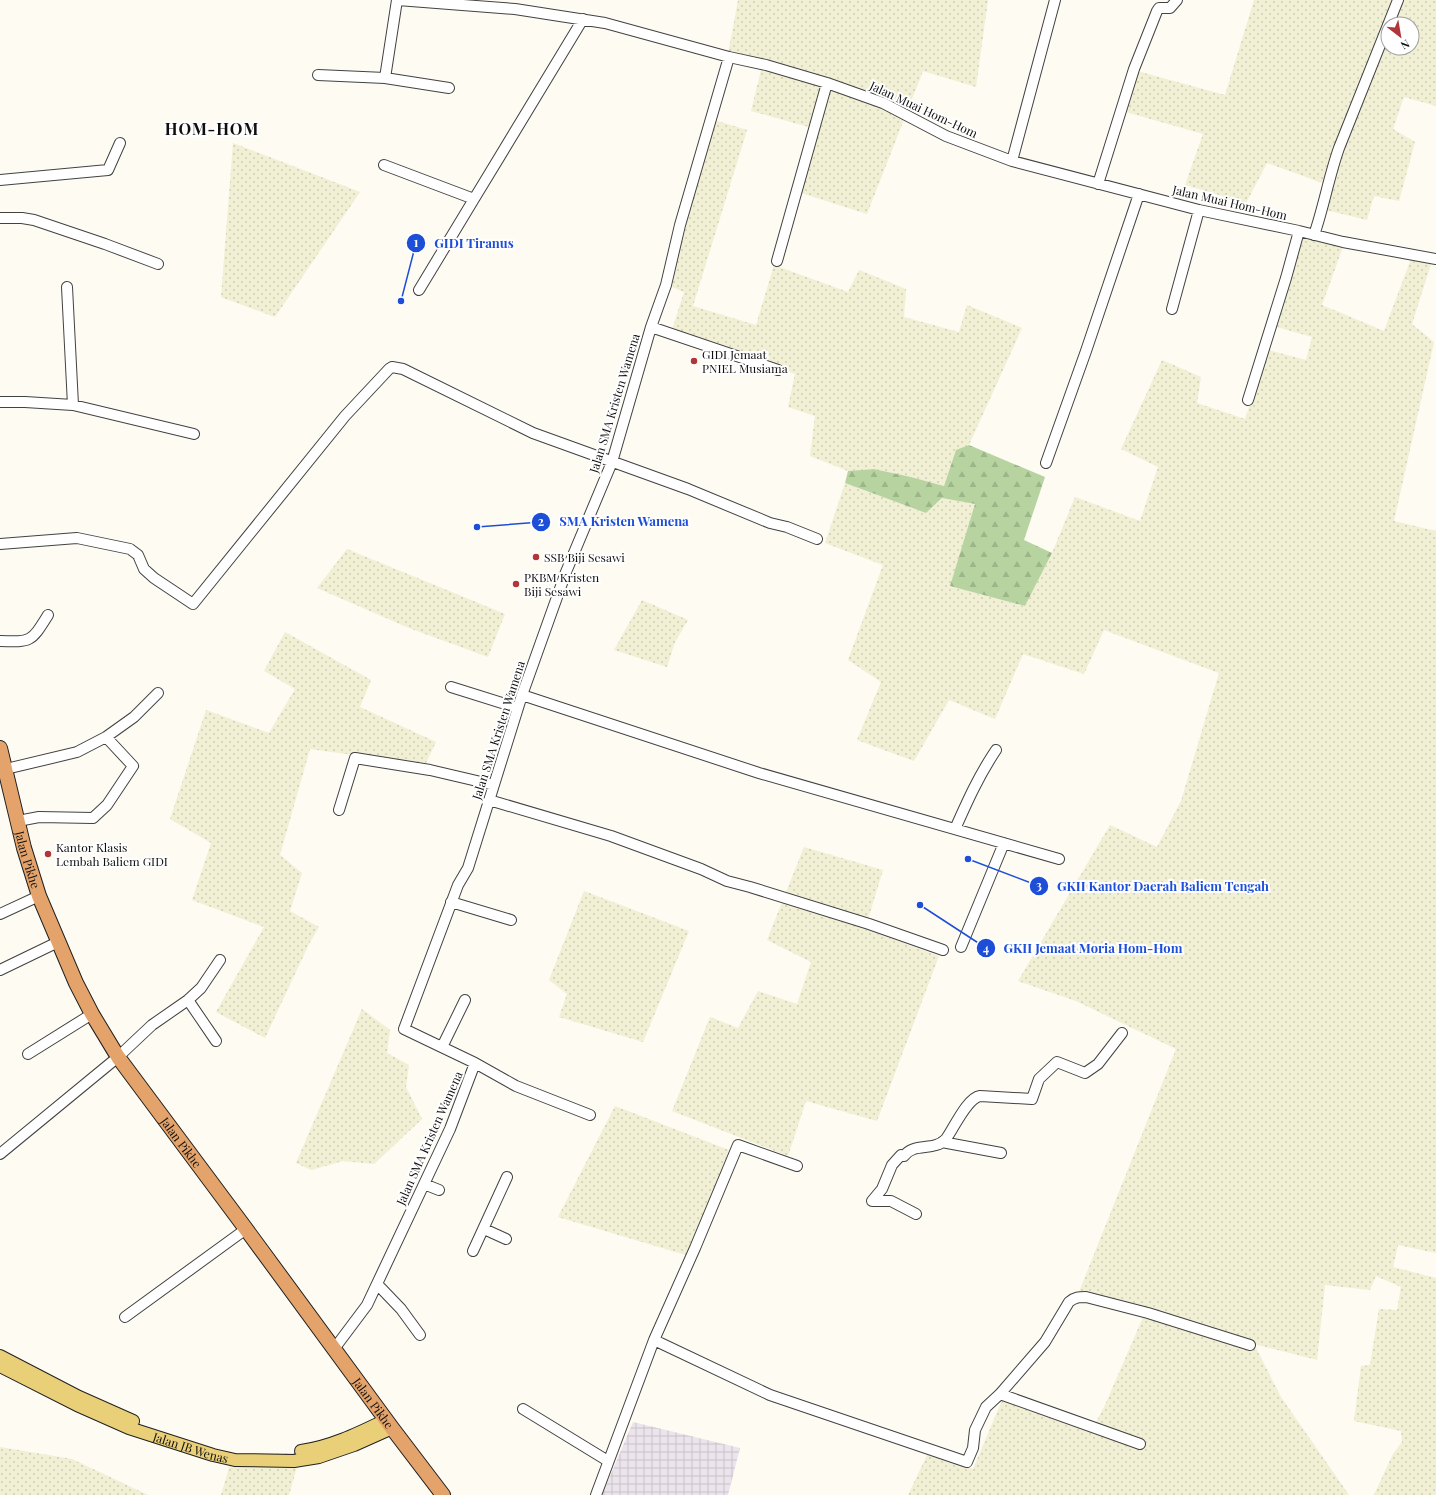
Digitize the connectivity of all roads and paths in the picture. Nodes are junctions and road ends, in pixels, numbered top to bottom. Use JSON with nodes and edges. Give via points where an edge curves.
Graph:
{"nodes":[{"id":1,"x":397,"y":0,"type":"edge"},
{"id":2,"x":1055,"y":0,"type":"edge"},
{"id":3,"x":1177,"y":0,"type":"edge"},
{"id":4,"x":1398,"y":0,"type":"edge"},
{"id":5,"x":583,"y":19,"type":"junction"},
{"id":6,"x":729,"y":57,"type":"junction"},
{"id":7,"x":318,"y":75,"type":"dead end"},
{"id":8,"x":386,"y":78,"type":"junction"},
{"id":9,"x":827,"y":83,"type":"junction"},
{"id":10,"x":449,"y":88,"type":"dead end"},
{"id":11,"x":120,"y":143,"type":"dead end"},
{"id":12,"x":1012,"y":161,"type":"junction"},
{"id":13,"x":384,"y":165,"type":"dead end"},
{"id":14,"x":0,"y":180,"type":"edge"},
{"id":15,"x":1098,"y":184,"type":"junction"},
{"id":16,"x":1139,"y":194,"type":"junction"},
{"id":17,"x":474,"y":199,"type":"junction"},
{"id":18,"x":1199,"y":210,"type":"junction"},
{"id":19,"x":0,"y":218,"type":"edge"},
{"id":20,"x":1299,"y":231,"type":"junction"},
{"id":21,"x":1314,"y":235,"type":"junction"},
{"id":22,"x":1436,"y":259,"type":"edge"},
{"id":23,"x":777,"y":261,"type":"dead end"},
{"id":24,"x":158,"y":264,"type":"dead end"},
{"id":25,"x":67,"y":287,"type":"dead end"},
{"id":26,"x":419,"y":290,"type":"dead end"},
{"id":27,"x":1172,"y":309,"type":"dead end"},
{"id":28,"x":651,"y":327,"type":"junction"},
{"id":29,"x":778,"y":370,"type":"dead end"},
{"id":30,"x":1248,"y":400,"type":"dead end"},
{"id":31,"x":0,"y":402,"type":"edge"},
{"id":32,"x":73,"y":405,"type":"junction"},
{"id":33,"x":194,"y":434,"type":"dead end"},
{"id":34,"x":612,"y":462,"type":"junction"},
{"id":35,"x":1046,"y":463,"type":"dead end"},
{"id":36,"x":817,"y":539,"type":"dead end"},
{"id":37,"x":0,"y":544,"type":"edge"},
{"id":38,"x":48,"y":616,"type":"dead end"},
{"id":39,"x":0,"y":641,"type":"edge"},
{"id":40,"x":451,"y":687,"type":"dead end"},
{"id":41,"x":158,"y":693,"type":"dead end"},
{"id":42,"x":522,"y":695,"type":"junction"},
{"id":43,"x":518,"y":708,"type":"junction"},
{"id":44,"x":106,"y":737,"type":"junction"},
{"id":45,"x":0,"y":748,"type":"edge"},
{"id":46,"x":996,"y":750,"type":"dead end"},
{"id":47,"x":6,"y":770,"type":"junction"},
{"id":48,"x":494,"y":785,"type":"junction"},
{"id":49,"x":489,"y":800,"type":"junction"},
{"id":50,"x":339,"y":810,"type":"dead end"},
{"id":51,"x":18,"y":821,"type":"junction"},
{"id":52,"x":955,"y":829,"type":"junction"},
{"id":53,"x":1004,"y":843,"type":"junction"},
{"id":54,"x":1059,"y":859,"type":"dead end"},
{"id":55,"x":39,"y":896,"type":"junction"},
{"id":56,"x":451,"y":902,"type":"junction"},
{"id":57,"x":0,"y":914,"type":"edge"},
{"id":58,"x":511,"y":920,"type":"dead end"},
{"id":59,"x":58,"y":942,"type":"junction"},
{"id":60,"x":961,"y":947,"type":"dead end"},
{"id":61,"x":944,"y":950,"type":"dead end"},
{"id":62,"x":220,"y":960,"type":"dead end"},
{"id":63,"x":0,"y":970,"type":"edge"},
{"id":64,"x":188,"y":1000,"type":"junction"},
{"id":65,"x":465,"y":1000,"type":"dead end"},
{"id":66,"x":92,"y":1014,"type":"junction"},
{"id":67,"x":1122,"y":1033,"type":"dead end"},
{"id":68,"x":216,"y":1041,"type":"dead end"},
{"id":69,"x":442,"y":1047,"type":"junction"},
{"id":70,"x":28,"y":1054,"type":"dead end"},
{"id":71,"x":118,"y":1057,"type":"junction"},
{"id":72,"x":475,"y":1063,"type":"junction"},
{"id":73,"x":590,"y":1115,"type":"dead end"},
{"id":74,"x":942,"y":1142,"type":"junction"},
{"id":75,"x":1001,"y":1153,"type":"dead end"},
{"id":76,"x":0,"y":1154,"type":"edge"},
{"id":77,"x":797,"y":1166,"type":"dead end"},
{"id":78,"x":507,"y":1177,"type":"dead end"},
{"id":79,"x":424,"y":1184,"type":"junction"},
{"id":80,"x":439,"y":1190,"type":"dead end"},
{"id":81,"x":916,"y":1214,"type":"dead end"},
{"id":82,"x":246,"y":1229,"type":"junction"},
{"id":83,"x":484,"y":1229,"type":"junction"},
{"id":84,"x":506,"y":1239,"type":"dead end"},
{"id":85,"x":473,"y":1251,"type":"dead end"},
{"id":86,"x":376,"y":1284,"type":"junction"},
{"id":87,"x":125,"y":1317,"type":"dead end"},
{"id":88,"x":420,"y":1335,"type":"dead end"},
{"id":89,"x":654,"y":1340,"type":"junction"},
{"id":90,"x":1250,"y":1345,"type":"dead end"},
{"id":91,"x":334,"y":1349,"type":"junction"},
{"id":92,"x":0,"y":1356,"type":"edge"},
{"id":93,"x":0,"y":1366,"type":"edge"},
{"id":94,"x":1000,"y":1394,"type":"junction"},
{"id":95,"x":523,"y":1409,"type":"dead end"},
{"id":96,"x":130,"y":1424,"type":"junction"},
{"id":97,"x":389,"y":1424,"type":"junction"},
{"id":98,"x":1140,"y":1444,"type":"dead end"},
{"id":99,"x":608,"y":1462,"type":"junction"},
{"id":100,"x":443,"y":1495,"type":"edge"},
{"id":101,"x":596,"y":1495,"type":"edge"}],
"edges":[{"from":1,"to":5,"type":"street","name":"Jalan Muai Hom-Hom","via":[[515,9]]},
{"from":1,"to":8,"type":"street"},
{"from":2,"to":12,"type":"street"},
{"from":3,"to":15,"type":"street","via":[[1170,8],[1159,8],[1157,11],[1134,70]]},
{"from":4,"to":21,"type":"street","via":[[1339,148]]},
{"from":5,"to":6,"type":"street","name":"Jalan Muai Hom-Hom"},
{"from":5,"to":17,"type":"street"},
{"from":6,"to":9,"type":"street","name":"Jalan Muai Hom-Hom"},
{"from":6,"to":28,"type":"street","name":"Jalan SMA Kristen Wamena","via":[[680,225],[666,285]]},
{"from":7,"to":8,"type":"street"},
{"from":8,"to":10,"type":"street"},
{"from":9,"to":12,"type":"street","name":"Jalan Muai Hom-Hom","via":[[883,103],[946,136]]},
{"from":9,"to":23,"type":"street"},
{"from":11,"to":14,"type":"street","via":[[108,170]]},
{"from":12,"to":15,"type":"street","name":"Jalan Muai Hom-Hom"},
{"from":13,"to":17,"type":"street"},
{"from":15,"to":16,"type":"street","name":"Jalan Muai Hom-Hom"},
{"from":16,"to":18,"type":"street","name":"Jalan Muai Hom-Hom"},
{"from":16,"to":35,"type":"street"},
{"from":17,"to":26,"type":"street"},
{"from":18,"to":20,"type":"street","name":"Jalan Muai Hom-Hom"},
{"from":18,"to":27,"type":"street"},
{"from":19,"to":24,"type":"street","via":[[34,220]]},
{"from":20,"to":21,"type":"street","name":"Jalan Muai Hom-Hom"},
{"from":20,"to":30,"type":"street"},
{"from":21,"to":22,"type":"street","name":"Jalan Muai Hom-Hom"},
{"from":25,"to":32,"type":"street"},
{"from":28,"to":29,"type":"street"},
{"from":28,"to":34,"type":"street","name":"Jalan SMA Kristen Wamena"},
{"from":31,"to":32,"type":"street"},
{"from":32,"to":33,"type":"street"},
{"from":34,"to":36,"type":"street"},
{"from":34,"to":37,"type":"street","via":[[533,433],[403,369],[392,367],[345,416],[193,604],[154,578],[144,569],[138,555],[130,549],[77,538]]},
{"from":34,"to":42,"type":"street","name":"Jalan SMA Kristen Wamena","via":[[566,572]]},
{"from":38,"to":39,"type":"street","via":[[35,635],[24,642]]},
{"from":40,"to":43,"type":"street"},
{"from":41,"to":44,"type":"street","via":[[134,717]]},
{"from":42,"to":43,"type":"street","name":"Jalan SMA Kristen Wamena"},
{"from":42,"to":52,"type":"street","via":[[759,773]]},
{"from":43,"to":48,"type":"street","name":"Jalan SMA Kristen Wamena"},
{"from":44,"to":47,"type":"street","via":[[76,752]]},
{"from":44,"to":51,"type":"street","via":[[133,766],[107,805],[93,818],[52,817]]},
{"from":45,"to":47,"type":"highway","name":"Jalan Pikhe"},
{"from":46,"to":52,"type":"street","via":[[986,764]]},
{"from":47,"to":51,"type":"highway","name":"Jalan Pikhe"},
{"from":48,"to":49,"type":"street","name":"Jalan SMA Kristen Wamena"},
{"from":48,"to":50,"type":"street","via":[[430,770],[355,758]]},
{"from":49,"to":56,"type":"street","name":"Jalan SMA Kristen Wamena","via":[[468,868]]},
{"from":49,"to":61,"type":"street","via":[[611,836],[728,881]]},
{"from":51,"to":55,"type":"highway","name":"Jalan Pikhe"},
{"from":52,"to":53,"type":"street"},
{"from":53,"to":54,"type":"street"},
{"from":53,"to":60,"type":"street"},
{"from":55,"to":57,"type":"street"},
{"from":55,"to":59,"type":"highway","name":"Jalan Pikhe"},
{"from":56,"to":58,"type":"street"},
{"from":56,"to":69,"type":"street","name":"Jalan SMA Kristen Wamena","via":[[404,1028]]},
{"from":59,"to":63,"type":"street"},
{"from":59,"to":66,"type":"highway","name":"Jalan Pikhe"},
{"from":62,"to":64,"type":"street","via":[[201,988]]},
{"from":64,"to":68,"type":"street"},
{"from":64,"to":71,"type":"street","via":[[152,1025]]},
{"from":65,"to":69,"type":"street"},
{"from":66,"to":70,"type":"street"},
{"from":66,"to":71,"type":"highway","name":"Jalan Pikhe"},
{"from":67,"to":74,"type":"street","via":[[1098,1064],[1085,1073],[1057,1062],[1039,1079],[1032,1099],[975,1097]]},
{"from":69,"to":72,"type":"street","name":"Jalan SMA Kristen Wamena"},
{"from":71,"to":76,"type":"street"},
{"from":71,"to":82,"type":"highway","name":"Jalan Pikhe"},
{"from":72,"to":73,"type":"street","via":[[516,1086]]},
{"from":72,"to":79,"type":"street","name":"Jalan SMA Kristen Wamena","via":[[450,1129]]},
{"from":74,"to":75,"type":"street"},
{"from":74,"to":81,"type":"street","via":[[931,1147],[912,1149],[904,1156],[901,1155],[892,1165],[882,1189],[872,1201],[890,1201]]},
{"from":77,"to":89,"type":"street","via":[[738,1144]]},
{"from":78,"to":83,"type":"street"},
{"from":79,"to":80,"type":"street"},
{"from":79,"to":86,"type":"street","name":"Jalan SMA Kristen Wamena"},
{"from":82,"to":87,"type":"street"},
{"from":82,"to":91,"type":"highway","name":"Jalan Pikhe"},
{"from":83,"to":84,"type":"street"},
{"from":83,"to":85,"type":"street"},
{"from":86,"to":88,"type":"street","via":[[401,1309]]},
{"from":86,"to":91,"type":"street","name":"Jalan SMA Kristen Wamena","via":[[367,1305]]},
{"from":89,"to":94,"type":"street","via":[[770,1395],[967,1462],[973,1448],[975,1430],[986,1407]]},
{"from":89,"to":99,"type":"street"},
{"from":90,"to":94,"type":"street","via":[[1148,1313],[1079,1296],[1069,1302],[1045,1342]]},
{"from":91,"to":97,"type":"highway","name":"Jalan Pikhe"},
{"from":92,"to":96,"type":"main road","name":"Jalan JB Wenas","via":[[113,1411]]},
{"from":93,"to":96,"type":"main road","name":"Jalan JB Wenas","via":[[77,1405]]},
{"from":94,"to":98,"type":"street"},
{"from":95,"to":99,"type":"street"},
{"from":96,"to":97,"type":"main road","name":"Jalan JB Wenas","via":[[234,1452],[292,1453],[316,1449]]},
{"from":97,"to":100,"type":"highway","name":"Jalan Pikhe"},
{"from":99,"to":101,"type":"street"}]}
